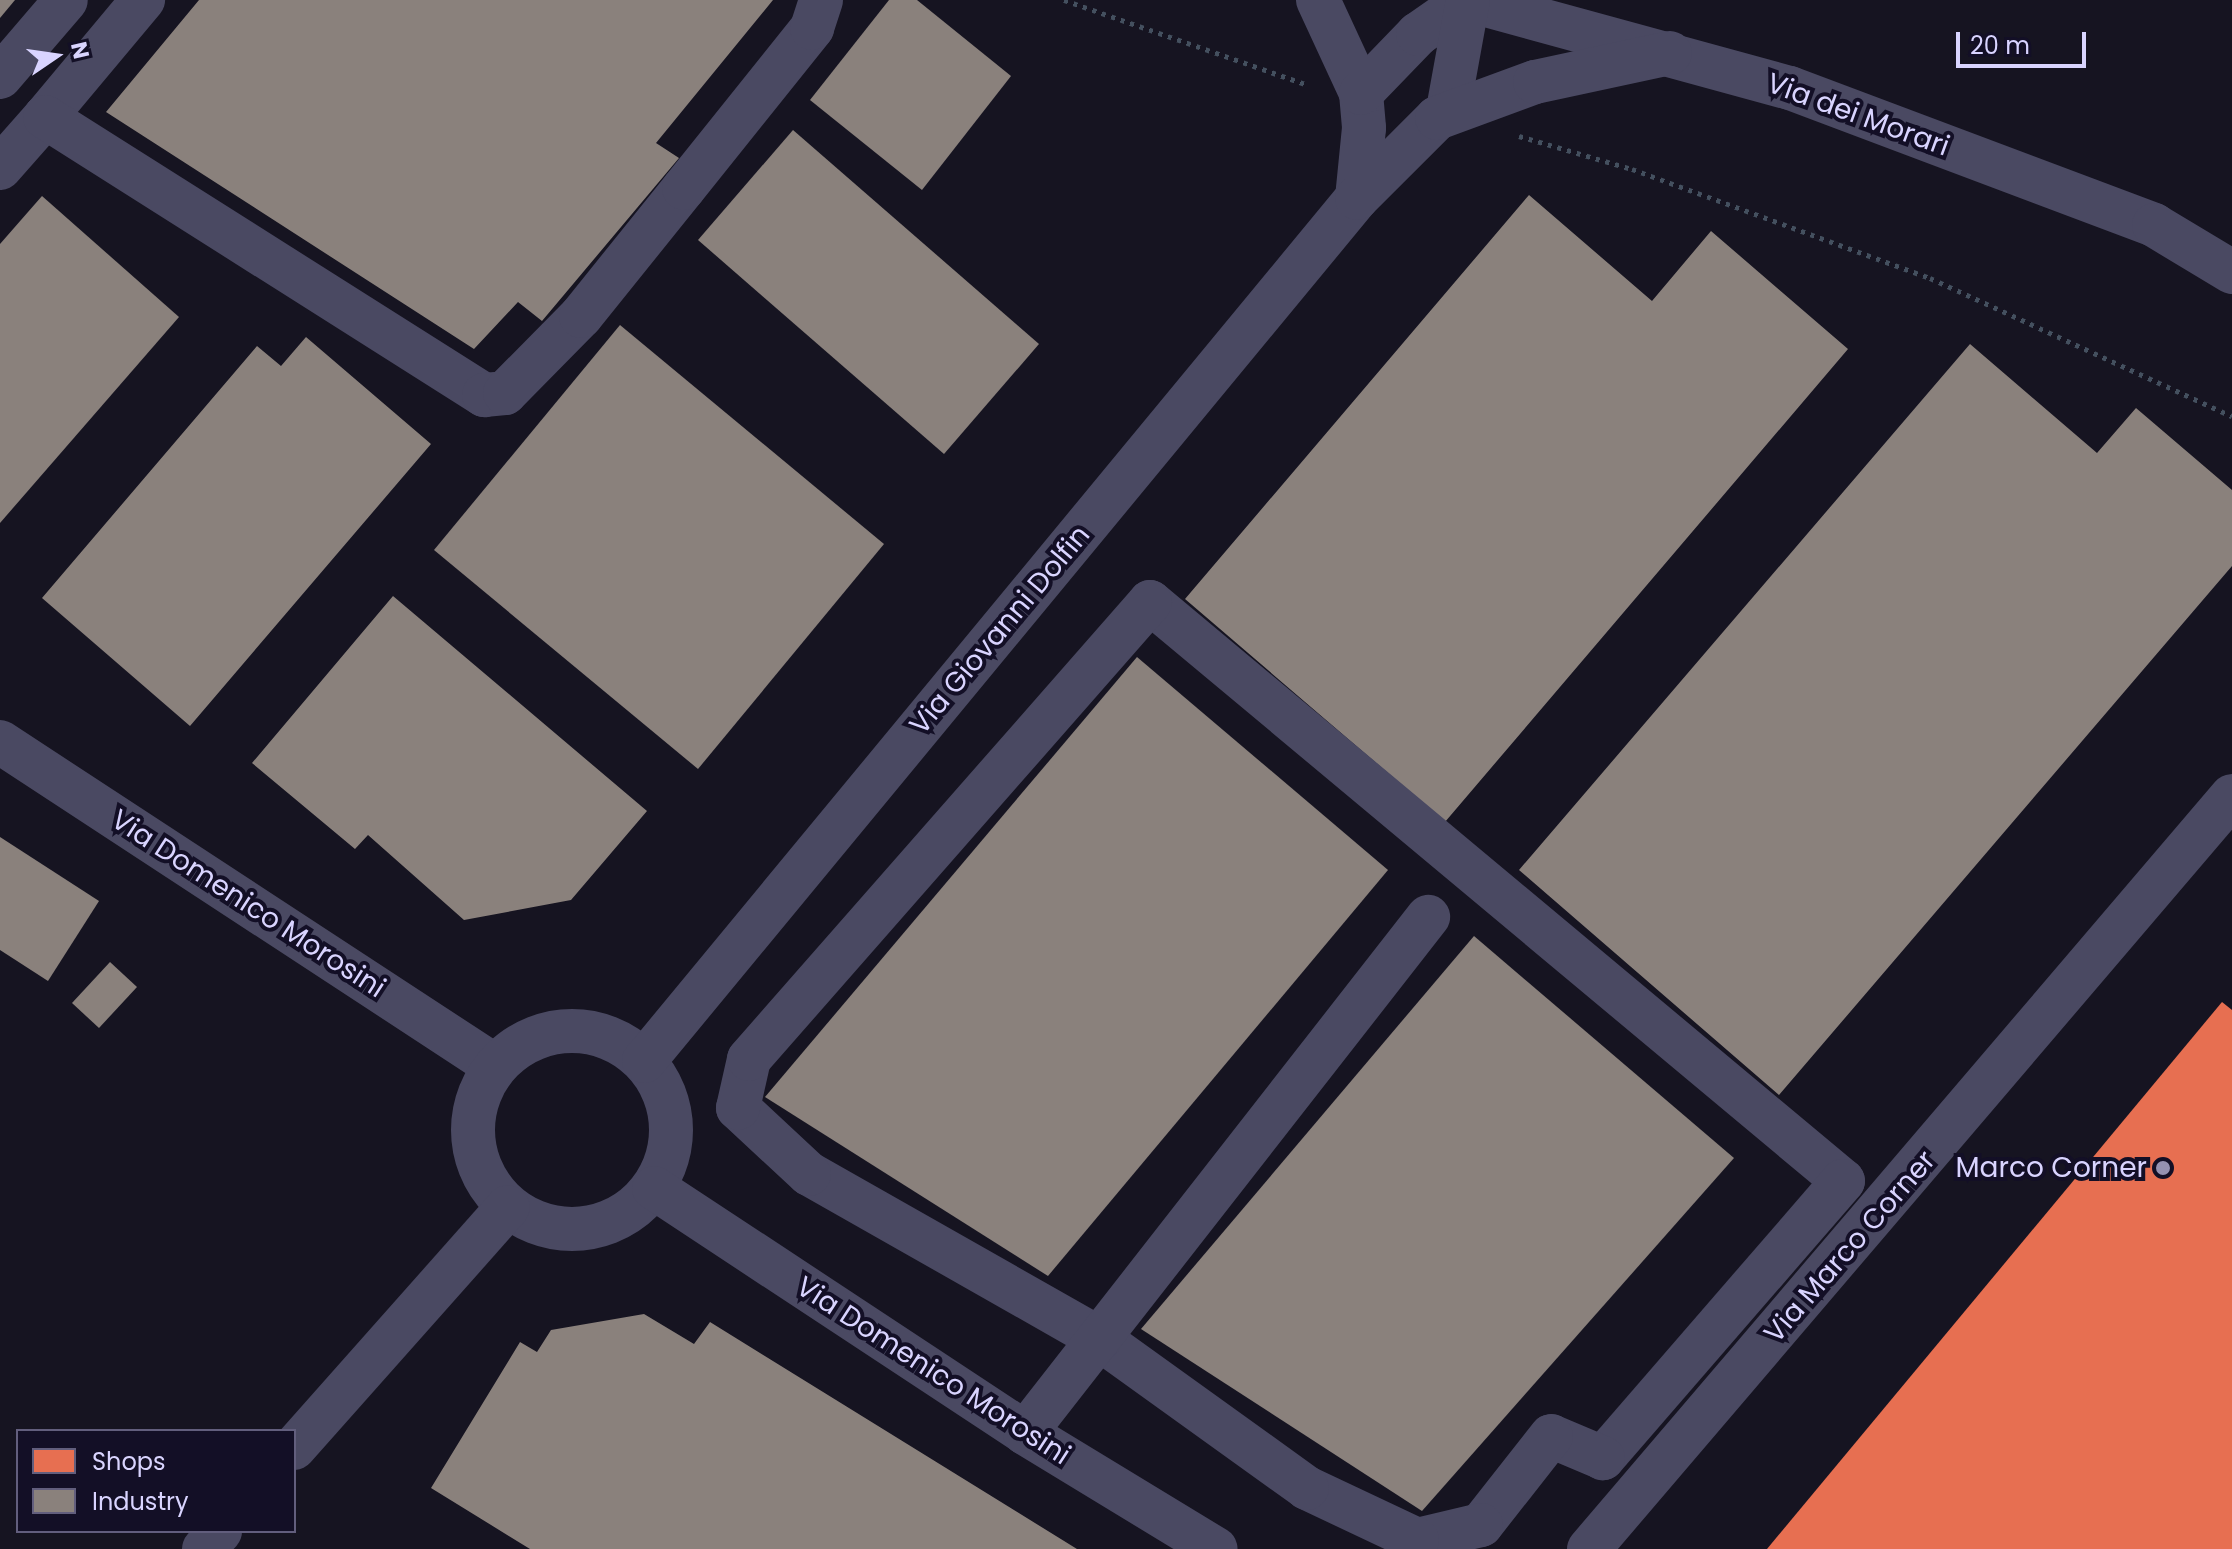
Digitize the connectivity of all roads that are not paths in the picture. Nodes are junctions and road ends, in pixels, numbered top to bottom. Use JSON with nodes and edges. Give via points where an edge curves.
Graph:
{"nodes":[{"id":1,"x":66,"y":0,"type":"edge"},
{"id":2,"x":143,"y":0,"type":"edge"},
{"id":3,"x":821,"y":0,"type":"edge"},
{"id":4,"x":1318,"y":0,"type":"edge"},
{"id":5,"x":1468,"y":0,"type":"edge"},
{"id":6,"x":1670,"y":53,"type":"junction"},
{"id":7,"x":0,"y":77,"type":"edge"},
{"id":8,"x":1361,"y":99,"type":"junction"},
{"id":9,"x":1448,"y":110,"type":"junction"},
{"id":10,"x":45,"y":117,"type":"junction"},
{"id":11,"x":0,"y":168,"type":"edge"},
{"id":12,"x":1357,"y":198,"type":"junction"},
{"id":13,"x":2232,"y":272,"type":"edge"},
{"id":14,"x":0,"y":742,"type":"edge"},
{"id":15,"x":2232,"y":796,"type":"edge"},
{"id":16,"x":1428,"y":917,"type":"dead end"},
{"id":17,"x":644,"y":1061,"type":"junction"},
{"id":18,"x":495,"y":1066,"type":"junction"},
{"id":19,"x":654,"y":1188,"type":"junction"},
{"id":20,"x":508,"y":1207,"type":"junction"},
{"id":21,"x":1749,"y":1290,"type":"junction"},
{"id":22,"x":1785,"y":1322,"type":"junction"},
{"id":23,"x":1100,"y":1339,"type":"junction"},
{"id":24,"x":1025,"y":1433,"type":"junction"},
{"id":25,"x":296,"y":1446,"type":"edge"},
{"id":26,"x":1603,"y":1458,"type":"junction"},
{"id":27,"x":1636,"y":1494,"type":"junction"},
{"id":28,"x":218,"y":1533,"type":"edge"},
{"id":29,"x":204,"y":1549,"type":"edge"},
{"id":30,"x":1216,"y":1549,"type":"edge"},
{"id":31,"x":1589,"y":1549,"type":"edge"}],
"edges":[{"from":1,"to":7,"type":"street"},
{"from":2,"to":10,"type":"street"},
{"from":3,"to":10,"type":"street","via":[[812,28],[618,270],[505,393],[484,395]]},
{"from":4,"to":8,"type":"street"},
{"from":5,"to":6,"type":"street","name":"Via dei Morari"},
{"from":5,"to":8,"type":"street","via":[[1418,34]]},
{"from":5,"to":9,"type":"street"},
{"from":6,"to":9,"type":"street","name":"Via Giovanni Dolfin","via":[[1535,82]]},
{"from":6,"to":13,"type":"street","name":"Via dei Morari","via":[[1790,88],[2154,225]]},
{"from":8,"to":12,"type":"street","via":[[1364,128]]},
{"from":9,"to":12,"type":"street","name":"Via Giovanni Dolfin"},
{"from":10,"to":11,"type":"street"},
{"from":12,"to":17,"type":"street","name":"Via Giovanni Dolfin"},
{"from":14,"to":18,"type":"street","name":"Via Domenico Morosini"},
{"from":15,"to":22,"type":"street","name":"Via Marco Corner"},
{"from":16,"to":23,"type":"street"},
{"from":17,"to":18,"type":"street","via":[[617,1041],[585,1031],[552,1033],[521,1044]]},
{"from":17,"to":19,"type":"street","via":[[663,1089],[672,1123],[668,1157]]},
{"from":18,"to":20,"type":"street","via":[[476,1108],[475,1155],[488,1183]]},
{"from":19,"to":20,"type":"street","via":[[631,1211],[601,1226],[569,1230],[537,1224]]},
{"from":19,"to":24,"type":"street","name":"Via Domenico Morosini"},
{"from":20,"to":25,"type":"street"},
{"from":21,"to":22,"type":"street"},
{"from":21,"to":23,"type":"street","via":[[1843,1181],[1150,602],[749,1059],[738,1108],[809,1174]]},
{"from":21,"to":26,"type":"street"},
{"from":22,"to":27,"type":"street","name":"Via Marco Corner"},
{"from":23,"to":24,"type":"street"},
{"from":23,"to":26,"type":"street","via":[[1307,1488],[1417,1540],[1481,1525],[1551,1436]]},
{"from":24,"to":30,"type":"street","name":"Via Domenico Morosini"},
{"from":26,"to":27,"type":"street"},
{"from":27,"to":31,"type":"street","name":"Via Marco Corner"},
{"from":28,"to":29,"type":"street"}]}
